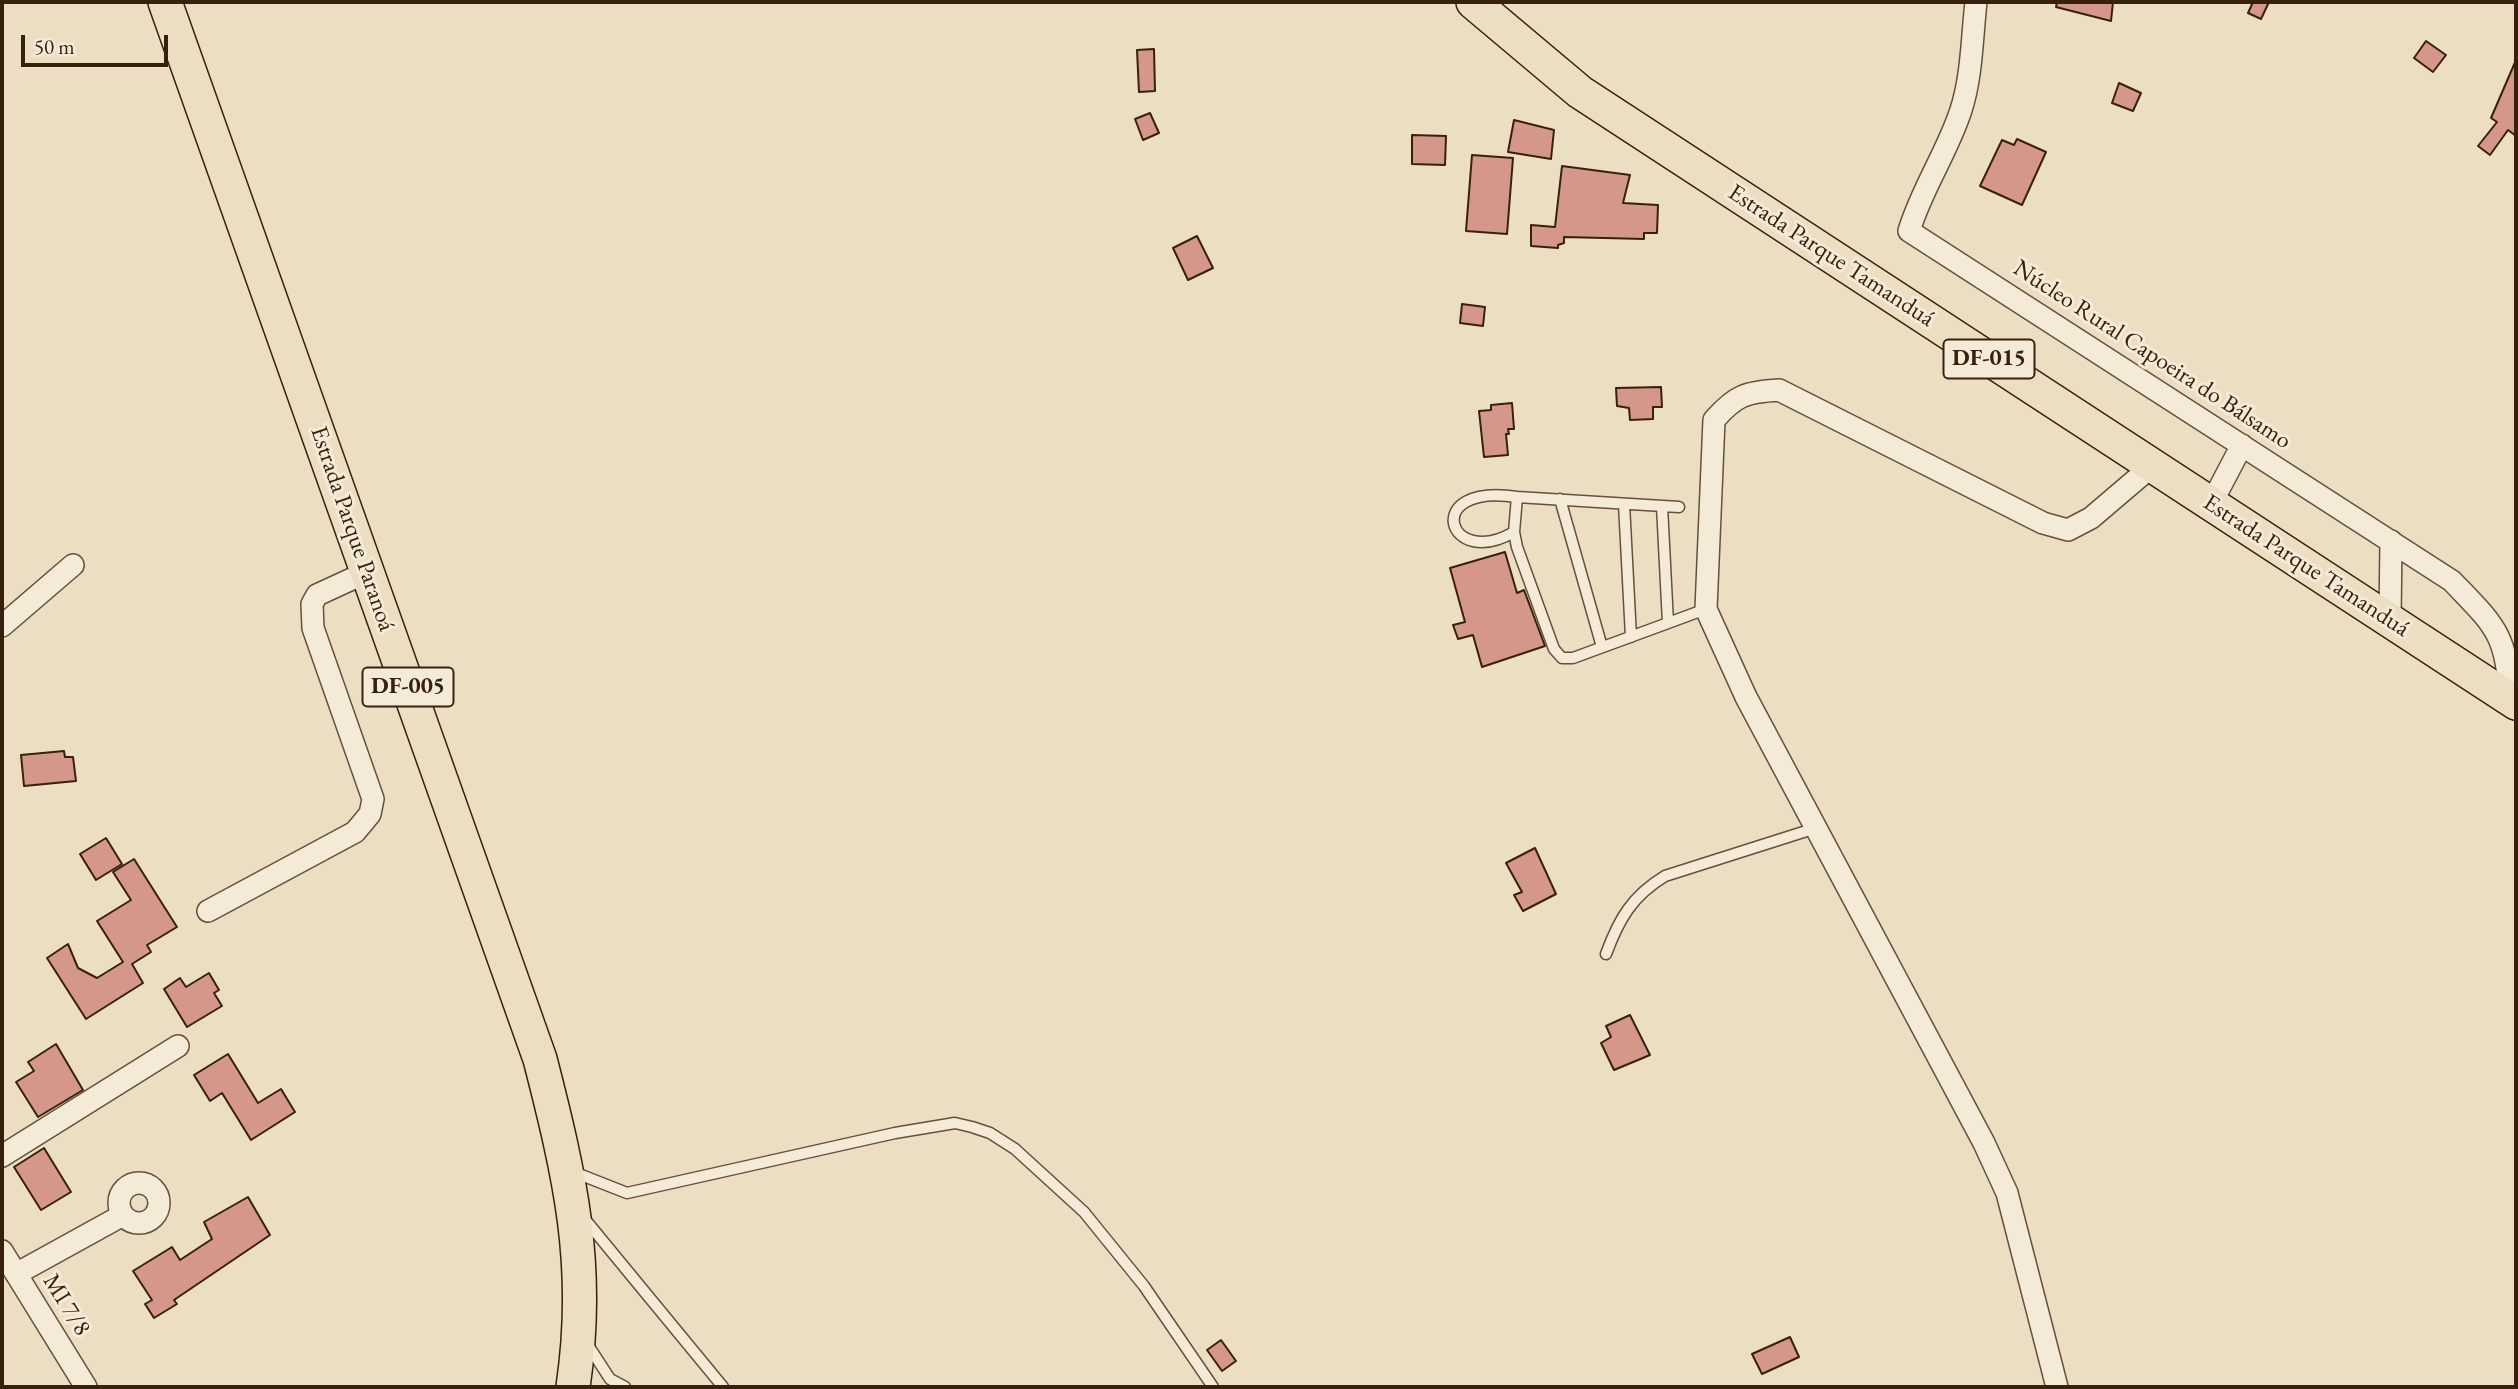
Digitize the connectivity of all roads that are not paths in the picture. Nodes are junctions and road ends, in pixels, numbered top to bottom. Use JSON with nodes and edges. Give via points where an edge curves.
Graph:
{"nodes":[{"id":1,"x":166,"y":2,"type":"edge"},
{"id":2,"x":1473,"y":2,"type":"edge"},
{"id":3,"x":1976,"y":2,"type":"edge"},
{"id":4,"x":2242,"y":445,"type":"junction"},
{"id":5,"x":2152,"y":466,"type":"junction"},
{"id":6,"x":1517,"y":497,"type":"junction"},
{"id":7,"x":1560,"y":499,"type":"junction"},
{"id":8,"x":1624,"y":504,"type":"junction"},
{"id":9,"x":2211,"y":504,"type":"junction"},
{"id":10,"x":1662,"y":506,"type":"junction"},
{"id":11,"x":1679,"y":508,"type":"dead end"},
{"id":12,"x":1514,"y":532,"type":"junction"},
{"id":13,"x":2391,"y":541,"type":"junction"},
{"id":14,"x":73,"y":565,"type":"dead end"},
{"id":15,"x":367,"y":572,"type":"junction"},
{"id":16,"x":1706,"y":609,"type":"junction"},
{"id":17,"x":2390,"y":620,"type":"junction"},
{"id":18,"x":1668,"y":623,"type":"junction"},
{"id":19,"x":2,"y":626,"type":"edge"},
{"id":20,"x":1631,"y":636,"type":"junction"},
{"id":21,"x":1602,"y":647,"type":"junction"},
{"id":22,"x":2513,"y":701,"type":"edge"},
{"id":23,"x":1816,"y":828,"type":"junction"},
{"id":24,"x":208,"y":911,"type":"dead end"},
{"id":25,"x":1606,"y":954,"type":"dead end"},
{"id":26,"x":178,"y":1046,"type":"dead end"},
{"id":27,"x":2,"y":1156,"type":"edge"},
{"id":28,"x":568,"y":1170,"type":"junction"},
{"id":29,"x":572,"y":1204,"type":"junction"},
{"id":30,"x":123,"y":1215,"type":"dead end"},
{"id":31,"x":2,"y":1251,"type":"edge"},
{"id":32,"x":16,"y":1274,"type":"junction"},
{"id":33,"x":581,"y":1334,"type":"junction"},
{"id":34,"x":86,"y":1387,"type":"edge"},
{"id":35,"x":573,"y":1387,"type":"edge"},
{"id":36,"x":625,"y":1387,"type":"edge"},
{"id":37,"x":723,"y":1387,"type":"edge"},
{"id":38,"x":1213,"y":1387,"type":"edge"},
{"id":39,"x":2057,"y":1387,"type":"edge"}],
"edges":[{"from":1,"to":15,"type":"main road","name":"Estrada Parque Paranoá","number":"DF-005"},
{"from":2,"to":5,"type":"main road","name":"Estrada Parque Tamanduá","number":"DF-015","via":[[1580,92]]},
{"from":3,"to":4,"type":"street","name":"Núcleo Rural Capoeira do Bálsamo","via":[[1962,107],[1945,152],[1924,186],[1909,231]]},
{"from":4,"to":9,"type":"street"},
{"from":4,"to":13,"type":"street","name":"Núcleo Rural Capoeira do Bálsamo"},
{"from":5,"to":9,"type":"main road","name":"Estrada Parque Tamanduá","number":"DF-015"},
{"from":5,"to":16,"type":"street","via":[[2091,518],[2068,530],[2043,523],[1779,390],[1747,392],[1714,420]]},
{"from":6,"to":7,"type":"lane"},
{"from":6,"to":12,"type":"lane"},
{"from":6,"to":12,"type":"lane","via":[[1482,495],[1458,507],[1453,516],[1460,536],[1470,540],[1493,540]]},
{"from":7,"to":8,"type":"lane"},
{"from":7,"to":21,"type":"lane"},
{"from":8,"to":10,"type":"lane"},
{"from":8,"to":20,"type":"lane"},
{"from":9,"to":17,"type":"main road","name":"Estrada Parque Tamanduá","number":"DF-015"},
{"from":10,"to":11,"type":"lane"},
{"from":10,"to":18,"type":"lane"},
{"from":12,"to":21,"type":"lane","via":[[1557,654],[1567,659]]},
{"from":13,"to":17,"type":"street"},
{"from":13,"to":22,"type":"street","name":"Núcleo Rural Capoeira do Bálsamo","via":[[2452,581],[2493,623],[2508,660]]},
{"from":14,"to":19,"type":"street"},
{"from":15,"to":24,"type":"street","via":[[317,595],[312,604],[313,628],[373,799],[370,814],[355,832]]},
{"from":15,"to":28,"type":"main road","name":"Estrada Parque Paranoá","number":"DF-005","via":[[540,1059]]},
{"from":16,"to":18,"type":"lane"},
{"from":16,"to":23,"type":"street","via":[[1746,697]]},
{"from":17,"to":22,"type":"main road","name":"Estrada Parque Tamanduá","number":"DF-015"},
{"from":18,"to":20,"type":"lane"},
{"from":20,"to":21,"type":"lane"},
{"from":23,"to":25,"type":"lane","via":[[1665,876],[1628,906]]},
{"from":23,"to":39,"type":"street","via":[[2007,1193]]},
{"from":26,"to":27,"type":"street"},
{"from":28,"to":29,"type":"main road","name":"Estrada Parque Paranoá","number":"DF-005"},
{"from":28,"to":38,"type":"lane","via":[[618,1190],[637,1191],[894,1133],[955,1123],[990,1133],[1084,1212],[1144,1286]]},
{"from":29,"to":33,"type":"main road","name":"Estrada Parque Paranoá","number":"DF-005","via":[[580,1259]]},
{"from":29,"to":37,"type":"lane"},
{"from":30,"to":32,"type":"street"},
{"from":31,"to":32,"type":"street","name":"MI 7/8"},
{"from":32,"to":34,"type":"street","name":"MI 7/8"},
{"from":33,"to":35,"type":"main road","name":"Estrada Parque Paranoá","number":"DF-005"},
{"from":33,"to":36,"type":"lane","via":[[610,1379]]}]}
